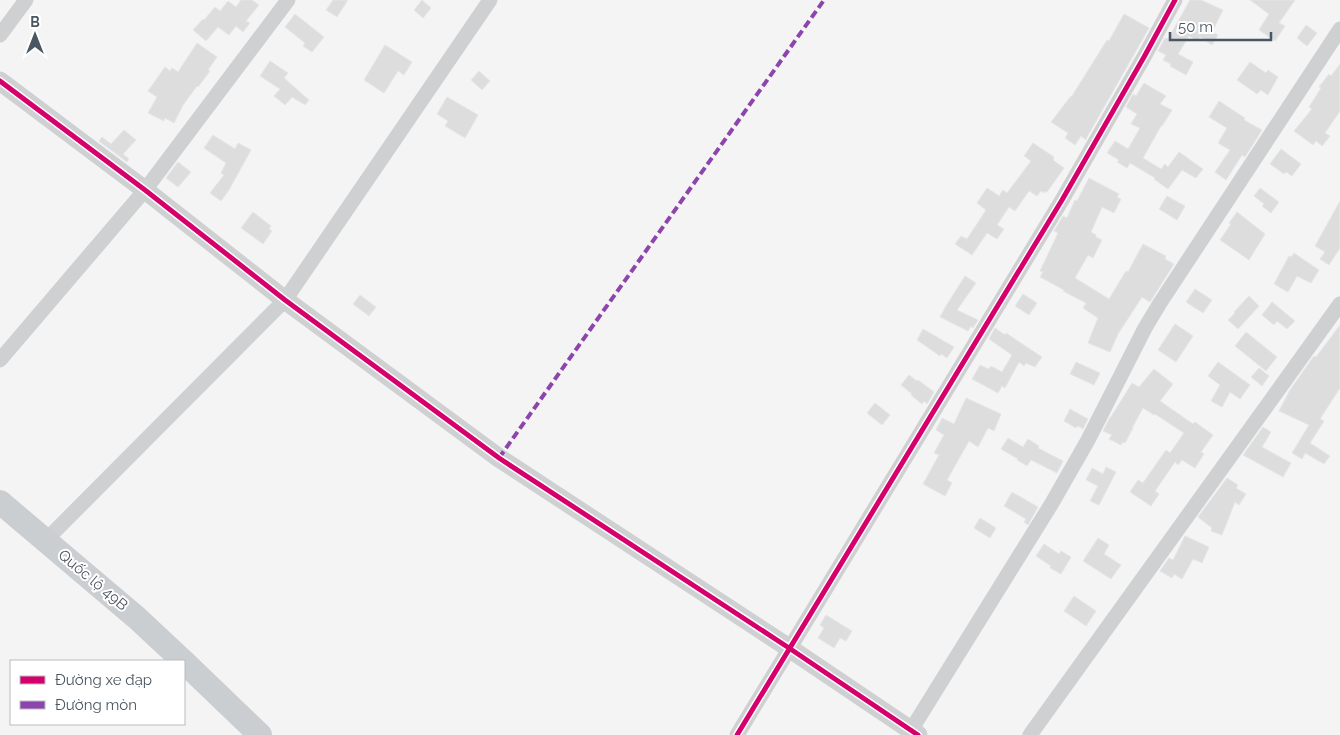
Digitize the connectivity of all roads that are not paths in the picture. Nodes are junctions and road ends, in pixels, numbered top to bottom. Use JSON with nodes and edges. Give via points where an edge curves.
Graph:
{"nodes":[{"id":1,"x":26,"y":0,"type":"edge"},
{"id":2,"x":288,"y":0,"type":"edge"},
{"id":3,"x":490,"y":0,"type":"edge"},
{"id":4,"x":1175,"y":0,"type":"edge"},
{"id":5,"x":1340,"y":29,"type":"edge"},
{"id":6,"x":0,"y":35,"type":"edge"},
{"id":7,"x":0,"y":81,"type":"edge"},
{"id":8,"x":145,"y":190,"type":"junction"},
{"id":9,"x":285,"y":300,"type":"junction"},
{"id":10,"x":1340,"y":304,"type":"edge"},
{"id":11,"x":0,"y":360,"type":"edge"},
{"id":12,"x":0,"y":502,"type":"edge"},
{"id":13,"x":45,"y":541,"type":"junction"},
{"id":14,"x":789,"y":648,"type":"junction"},
{"id":15,"x":181,"y":660,"type":"edge"},
{"id":16,"x":185,"y":664,"type":"edge"},
{"id":17,"x":912,"y":733,"type":"edge"},
{"id":18,"x":260,"y":735,"type":"edge"},
{"id":19,"x":736,"y":735,"type":"edge"},
{"id":20,"x":1030,"y":735,"type":"edge"}],
"edges":[{"from":1,"to":6,"type":"street"},
{"from":2,"to":8,"type":"street"},
{"from":3,"to":9,"type":"street"},
{"from":4,"to":14,"type":"street","via":[[1062,200]]},
{"from":5,"to":17,"type":"street","via":[[1160,303],[1052,503]]},
{"from":7,"to":8,"type":"street"},
{"from":8,"to":9,"type":"street"},
{"from":8,"to":11,"type":"street"},
{"from":9,"to":13,"type":"street"},
{"from":9,"to":14,"type":"street","via":[[499,458]]},
{"from":10,"to":20,"type":"street"},
{"from":12,"to":13,"type":"main road","name":"Quốc lộ 49B"},
{"from":13,"to":15,"type":"main road","name":"Quốc lộ 49B","via":[[137,618]]},
{"from":14,"to":17,"type":"street"},
{"from":14,"to":19,"type":"street"},
{"from":16,"to":18,"type":"main road","name":"Quốc lộ 49B"}]}
